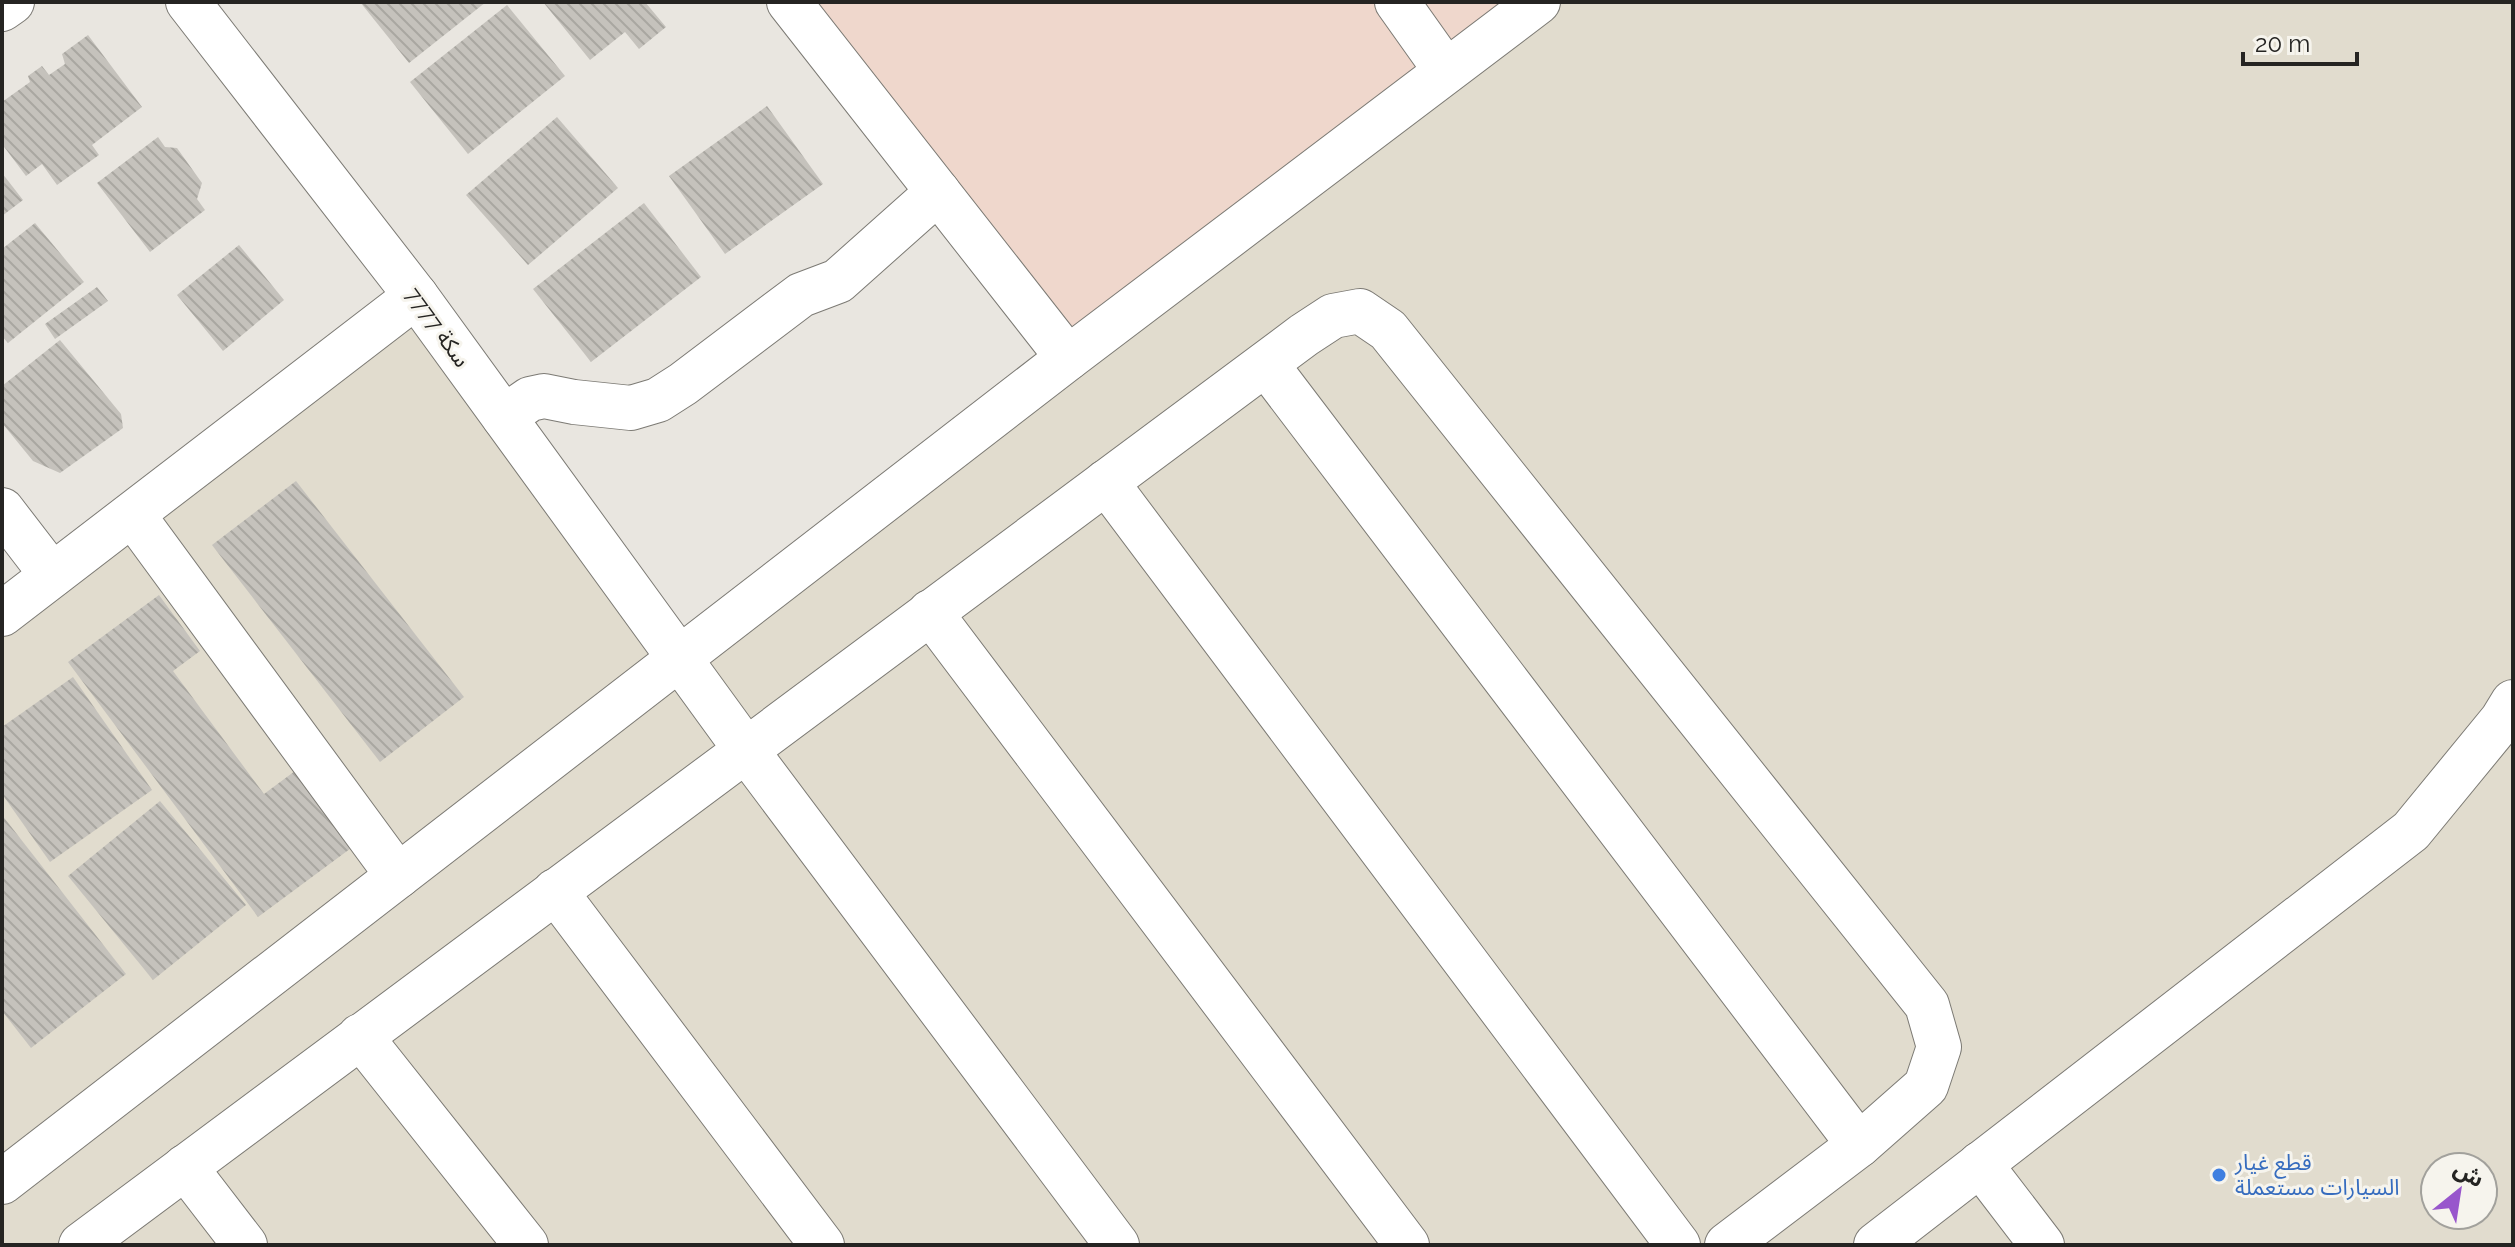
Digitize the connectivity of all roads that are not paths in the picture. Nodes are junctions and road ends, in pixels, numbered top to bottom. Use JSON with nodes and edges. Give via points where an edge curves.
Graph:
{"nodes":[{"id":1,"x":12,"y":2,"type":"edge"},
{"id":2,"x":188,"y":2,"type":"edge"},
{"id":3,"x":789,"y":2,"type":"edge"},
{"id":4,"x":1397,"y":2,"type":"edge"},
{"id":5,"x":1538,"y":2,"type":"edge"},
{"id":6,"x":2,"y":9,"type":"edge"},
{"id":7,"x":1446,"y":71,"type":"junction"},
{"id":8,"x":938,"y":192,"type":"junction"},
{"id":9,"x":416,"y":296,"type":"junction"},
{"id":10,"x":1068,"y":358,"type":"junction"},
{"id":11,"x":1266,"y":364,"type":"junction"},
{"id":12,"x":504,"y":417,"type":"junction"},
{"id":13,"x":1106,"y":482,"type":"junction"},
{"id":14,"x":2,"y":510,"type":"edge"},
{"id":15,"x":133,"y":515,"type":"junction"},
{"id":16,"x":52,"y":575,"type":"junction"},
{"id":17,"x":930,"y":612,"type":"junction"},
{"id":18,"x":2,"y":614,"type":"edge"},
{"id":19,"x":679,"y":658,"type":"junction"},
{"id":20,"x":2507,"y":728,"type":"edge"},
{"id":21,"x":746,"y":750,"type":"junction"},
{"id":22,"x":398,"y":876,"type":"junction"},
{"id":23,"x":555,"y":891,"type":"junction"},
{"id":24,"x":360,"y":1036,"type":"junction"},
{"id":25,"x":1859,"y":1145,"type":"junction"},
{"id":26,"x":1980,"y":1164,"type":"junction"},
{"id":27,"x":185,"y":1167,"type":"junction"},
{"id":28,"x":2,"y":1182,"type":"edge"},
{"id":29,"x":81,"y":1245,"type":"edge"},
{"id":30,"x":245,"y":1245,"type":"edge"},
{"id":31,"x":526,"y":1245,"type":"edge"},
{"id":32,"x":822,"y":1245,"type":"edge"},
{"id":33,"x":1117,"y":1245,"type":"edge"},
{"id":34,"x":1407,"y":1245,"type":"edge"},
{"id":35,"x":1678,"y":1245,"type":"edge"},
{"id":36,"x":1727,"y":1245,"type":"edge"},
{"id":37,"x":1876,"y":1245,"type":"edge"},
{"id":38,"x":2042,"y":1245,"type":"edge"}],
"edges":[{"from":1,"to":6,"type":"street"},
{"from":2,"to":9,"type":"street","name":"سكة 7777"},
{"from":3,"to":8,"type":"street"},
{"from":4,"to":7,"type":"street"},
{"from":5,"to":7,"type":"street"},
{"from":7,"to":10,"type":"street"},
{"from":8,"to":10,"type":"street"},
{"from":8,"to":12,"type":"street","via":[[838,281],[801,295],[658,400],[631,408],[544,396]]},
{"from":9,"to":12,"type":"street","name":"سكة 7777"},
{"from":9,"to":15,"type":"street"},
{"from":10,"to":19,"type":"street"},
{"from":11,"to":13,"type":"street"},
{"from":11,"to":25,"type":"street"},
{"from":11,"to":25,"type":"street","via":[[1333,316],[1360,311],[1388,330],[1927,1005],[1939,1047],[1926,1086]]},
{"from":12,"to":19,"type":"street","name":"سكة 7777"},
{"from":13,"to":17,"type":"street"},
{"from":13,"to":35,"type":"street"},
{"from":14,"to":16,"type":"street"},
{"from":15,"to":16,"type":"street"},
{"from":15,"to":22,"type":"street"},
{"from":16,"to":18,"type":"street"},
{"from":17,"to":21,"type":"street"},
{"from":17,"to":34,"type":"street"},
{"from":19,"to":21,"type":"street","name":"سكة 7777"},
{"from":19,"to":22,"type":"street"},
{"from":20,"to":26,"type":"street","via":[[2411,831]]},
{"from":21,"to":23,"type":"street"},
{"from":21,"to":33,"type":"street","name":"سكة 7777"},
{"from":22,"to":28,"type":"street"},
{"from":23,"to":24,"type":"street"},
{"from":23,"to":32,"type":"street"},
{"from":24,"to":27,"type":"street"},
{"from":24,"to":31,"type":"street"},
{"from":25,"to":36,"type":"street"},
{"from":26,"to":37,"type":"street"},
{"from":26,"to":38,"type":"street"},
{"from":27,"to":29,"type":"street"},
{"from":27,"to":30,"type":"street"}]}
